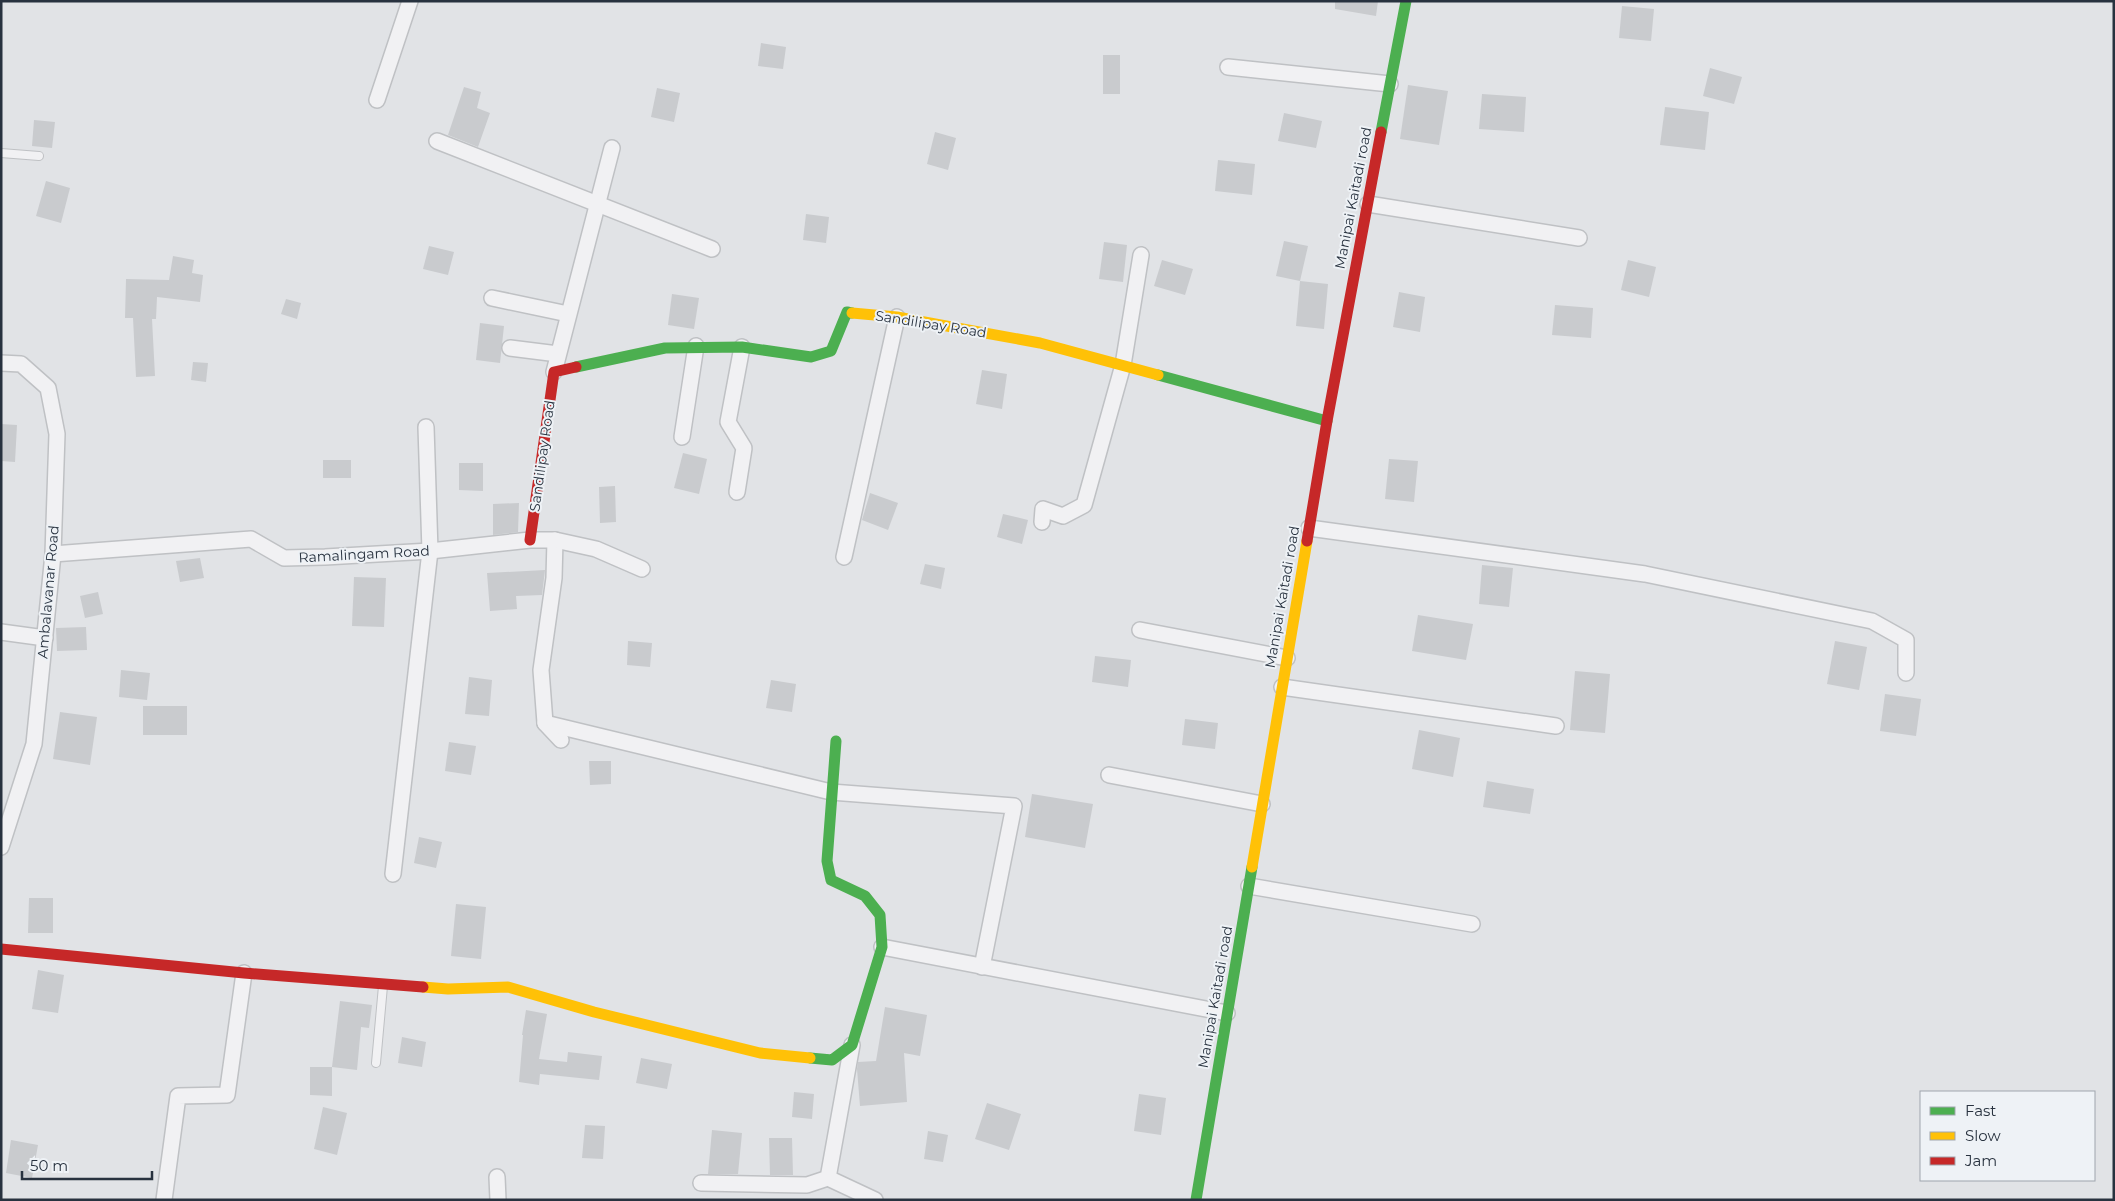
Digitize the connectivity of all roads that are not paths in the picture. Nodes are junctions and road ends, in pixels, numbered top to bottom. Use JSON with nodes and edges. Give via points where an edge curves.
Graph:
{"nodes":[{"id":1,"x":410,"y":1,"type":"edge"},
{"id":2,"x":1406,"y":1,"type":"edge"},
{"id":3,"x":1228,"y":67,"type":"dead end"},
{"id":4,"x":1390,"y":84,"type":"junction"},
{"id":5,"x":376,"y":100,"type":"dead end"},
{"id":6,"x":438,"y":141,"type":"dead end"},
{"id":7,"x":612,"y":148,"type":"dead end"},
{"id":8,"x":1,"y":153,"type":"edge"},
{"id":9,"x":40,"y":156,"type":"dead end"},
{"id":10,"x":596,"y":204,"type":"junction"},
{"id":11,"x":1368,"y":204,"type":"junction"},
{"id":12,"x":1579,"y":238,"type":"dead end"},
{"id":13,"x":712,"y":249,"type":"dead end"},
{"id":14,"x":1141,"y":255,"type":"dead end"},
{"id":15,"x":492,"y":298,"type":"dead end"},
{"id":16,"x":568,"y":314,"type":"junction"},
{"id":17,"x":897,"y":317,"type":"junction"},
{"id":18,"x":696,"y":346,"type":"junction"},
{"id":19,"x":742,"y":347,"type":"junction"},
{"id":20,"x":510,"y":348,"type":"dead end"},
{"id":21,"x":558,"y":354,"type":"junction"},
{"id":22,"x":1,"y":363,"type":"edge"},
{"id":23,"x":1123,"y":365,"type":"junction"},
{"id":24,"x":554,"y":372,"type":"junction"},
{"id":25,"x":1327,"y":421,"type":"junction"},
{"id":26,"x":426,"y":427,"type":"dead end"},
{"id":27,"x":682,"y":437,"type":"dead end"},
{"id":28,"x":738,"y":492,"type":"dead end"},
{"id":29,"x":1042,"y":522,"type":"dead end"},
{"id":30,"x":1309,"y":528,"type":"junction"},
{"id":31,"x":530,"y":540,"type":"junction"},
{"id":32,"x":555,"y":540,"type":"junction"},
{"id":33,"x":430,"y":551,"type":"junction"},
{"id":34,"x":53,"y":554,"type":"junction"},
{"id":35,"x":844,"y":557,"type":"dead end"},
{"id":36,"x":642,"y":569,"type":"dead end"},
{"id":37,"x":1140,"y":630,"type":"dead end"},
{"id":38,"x":1,"y":632,"type":"edge"},
{"id":39,"x":45,"y":638,"type":"junction"},
{"id":40,"x":1287,"y":658,"type":"junction"},
{"id":41,"x":1906,"y":673,"type":"dead end"},
{"id":42,"x":1282,"y":688,"type":"junction"},
{"id":43,"x":545,"y":723,"type":"junction"},
{"id":44,"x":1556,"y":726,"type":"dead end"},
{"id":45,"x":561,"y":740,"type":"dead end"},
{"id":46,"x":836,"y":740,"type":"dead end"},
{"id":47,"x":1109,"y":775,"type":"dead end"},
{"id":48,"x":831,"y":792,"type":"junction"},
{"id":49,"x":1262,"y":804,"type":"junction"},
{"id":50,"x":5,"y":825,"type":"edge"},
{"id":51,"x":1,"y":847,"type":"edge"},
{"id":52,"x":393,"y":874,"type":"dead end"},
{"id":53,"x":1248,"y":886,"type":"junction"},
{"id":54,"x":1472,"y":924,"type":"dead end"},
{"id":55,"x":882,"y":947,"type":"junction"},
{"id":56,"x":1,"y":949,"type":"edge"},
{"id":57,"x":982,"y":967,"type":"junction"},
{"id":58,"x":244,"y":973,"type":"junction"},
{"id":59,"x":383,"y":984,"type":"junction"},
{"id":60,"x":1227,"y":1013,"type":"junction"},
{"id":61,"x":852,"y":1045,"type":"junction"},
{"id":62,"x":376,"y":1063,"type":"dead end"},
{"id":63,"x":497,"y":1177,"type":"dead end"},
{"id":64,"x":828,"y":1178,"type":"junction"},
{"id":65,"x":701,"y":1183,"type":"dead end"},
{"id":66,"x":164,"y":1200,"type":"edge"},
{"id":67,"x":498,"y":1200,"type":"edge"},
{"id":68,"x":875,"y":1200,"type":"edge"},
{"id":69,"x":1196,"y":1200,"type":"edge"}],
"edges":[{"from":1,"to":5,"type":"street"},
{"from":2,"to":4,"type":"street","name":"Manipai Kaitadi road"},
{"from":3,"to":4,"type":"street"},
{"from":4,"to":11,"type":"street","name":"Manipai Kaitadi road"},
{"from":6,"to":10,"type":"street"},
{"from":7,"to":10,"type":"street","name":"Sandilipay Road"},
{"from":8,"to":9,"type":"lane"},
{"from":10,"to":13,"type":"street"},
{"from":10,"to":16,"type":"street","name":"Sandilipay Road"},
{"from":11,"to":12,"type":"street"},
{"from":11,"to":25,"type":"street","name":"Manipai Kaitadi road"},
{"from":14,"to":23,"type":"street"},
{"from":15,"to":16,"type":"street"},
{"from":16,"to":21,"type":"street","name":"Sandilipay Road"},
{"from":17,"to":19,"type":"street","name":"Sandilipay Road","via":[[847,312],[831,351],[811,357]]},
{"from":17,"to":23,"type":"street","name":"Sandilipay Road","via":[[1040,343]]},
{"from":17,"to":35,"type":"street"},
{"from":18,"to":19,"type":"street","name":"Sandilipay Road"},
{"from":18,"to":24,"type":"street","name":"Sandilipay Road","via":[[665,348]]},
{"from":18,"to":27,"type":"street"},
{"from":19,"to":28,"type":"street","via":[[728,422],[744,448]]},
{"from":20,"to":21,"type":"street"},
{"from":21,"to":24,"type":"street","name":"Sandilipay Road"},
{"from":22,"to":34,"type":"street","name":"Ambalavanar Road","via":[[20,364],[48,388],[57,434]]},
{"from":23,"to":25,"type":"street","name":"Sandilipay Road"},
{"from":23,"to":29,"type":"street","via":[[1084,505],[1063,516],[1043,509]]},
{"from":24,"to":31,"type":"street","name":"Sandilipay Road"},
{"from":25,"to":30,"type":"street","name":"Manipai Kaitadi road"},
{"from":26,"to":33,"type":"street"},
{"from":30,"to":40,"type":"street","name":"Manipai Kaitadi road"},
{"from":30,"to":41,"type":"street","via":[[1645,574],[1872,621],[1906,640]]},
{"from":31,"to":32,"type":"street","name":"Ramalingam Road"},
{"from":31,"to":33,"type":"street","name":"Ramalingam Road"},
{"from":32,"to":36,"type":"street","name":"Ramalingam Road","via":[[596,549]]},
{"from":32,"to":43,"type":"street","via":[[554,578],[540,670]]},
{"from":33,"to":34,"type":"street","name":"Ramalingam Road","via":[[284,558],[250,538]]},
{"from":33,"to":52,"type":"street"},
{"from":34,"to":39,"type":"street","name":"Ambalavanar Road"},
{"from":37,"to":40,"type":"street"},
{"from":38,"to":39,"type":"street"},
{"from":39,"to":50,"type":"street","name":"Ambalavanar Road","via":[[34,744]]},
{"from":40,"to":42,"type":"street","name":"Manipai Kaitadi road"},
{"from":42,"to":44,"type":"street"},
{"from":42,"to":49,"type":"street","name":"Manipai Kaitadi road"},
{"from":43,"to":45,"type":"street"},
{"from":43,"to":48,"type":"street"},
{"from":46,"to":48,"type":"street"},
{"from":47,"to":49,"type":"street"},
{"from":48,"to":55,"type":"street","via":[[827,861],[831,880],[865,896],[880,915]]},
{"from":48,"to":57,"type":"street","via":[[1014,806]]},
{"from":49,"to":53,"type":"street","name":"Manipai Kaitadi road"},
{"from":50,"to":51,"type":"street","name":"Ambalavanar Road"},
{"from":53,"to":54,"type":"street"},
{"from":53,"to":60,"type":"street","name":"Manipai Kaitadi road"},
{"from":55,"to":57,"type":"street"},
{"from":55,"to":61,"type":"street"},
{"from":56,"to":58,"type":"street"},
{"from":57,"to":60,"type":"street"},
{"from":58,"to":59,"type":"street"},
{"from":58,"to":66,"type":"street","via":[[227,1095],[178,1096]]},
{"from":59,"to":61,"type":"street","via":[[508,987],[760,1053],[832,1060]]},
{"from":59,"to":62,"type":"lane"},
{"from":60,"to":69,"type":"street","name":"Manipai Kaitadi road"},
{"from":61,"to":64,"type":"street"},
{"from":63,"to":67,"type":"street"},
{"from":64,"to":65,"type":"street","via":[[807,1185]]},
{"from":64,"to":68,"type":"street"}]}
